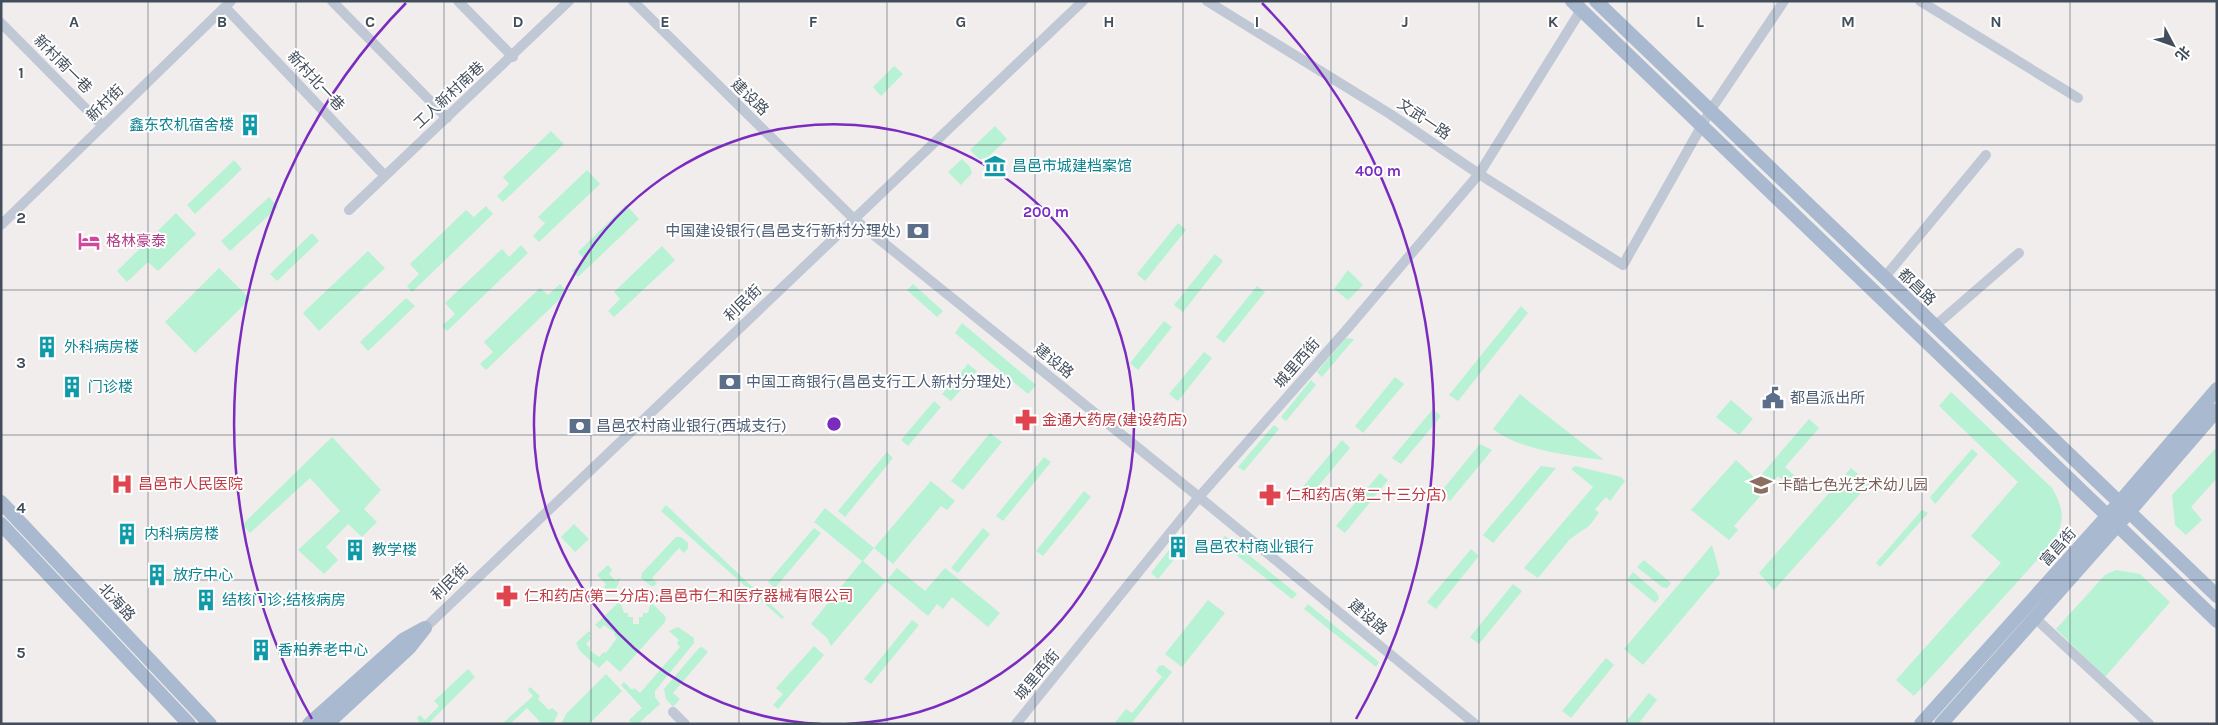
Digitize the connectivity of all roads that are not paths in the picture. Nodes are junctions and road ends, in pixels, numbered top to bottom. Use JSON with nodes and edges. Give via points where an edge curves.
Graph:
{"nodes":[{"id":1,"x":332,"y":1,"type":"edge"},
{"id":2,"x":458,"y":1,"type":"edge"},
{"id":3,"x":569,"y":1,"type":"edge"},
{"id":4,"x":633,"y":1,"type":"edge"},
{"id":5,"x":1083,"y":1,"type":"edge"},
{"id":6,"x":1207,"y":1,"type":"edge"},
{"id":7,"x":1596,"y":1,"type":"edge"},
{"id":8,"x":1784,"y":1,"type":"edge"},
{"id":9,"x":1920,"y":1,"type":"edge"},
{"id":10,"x":228,"y":4,"type":"edge"},
{"id":11,"x":1577,"y":5,"type":"edge"},
{"id":12,"x":1,"y":23,"type":"edge"},
{"id":13,"x":512,"y":57,"type":"junction"},
{"id":14,"x":2078,"y":98,"type":"dead end"},
{"id":15,"x":1710,"y":111,"type":"junction"},
{"id":16,"x":447,"y":118,"type":"junction"},
{"id":17,"x":103,"y":126,"type":"junction"},
{"id":18,"x":1702,"y":126,"type":"junction"},
{"id":19,"x":1986,"y":155,"type":"dead end"},
{"id":20,"x":1479,"y":174,"type":"junction"},
{"id":21,"x":385,"y":176,"type":"junction"},
{"id":22,"x":349,"y":210,"type":"dead end"},
{"id":23,"x":854,"y":220,"type":"junction"},
{"id":24,"x":1,"y":225,"type":"edge"},
{"id":25,"x":2019,"y":252,"type":"dead end"},
{"id":26,"x":1884,"y":278,"type":"junction"},
{"id":27,"x":1935,"y":326,"type":"junction"},
{"id":28,"x":2217,"y":389,"type":"edge"},
{"id":29,"x":2217,"y":410,"type":"edge"},
{"id":30,"x":1199,"y":497,"type":"junction"},
{"id":31,"x":1,"y":502,"type":"edge"},
{"id":32,"x":2124,"y":508,"type":"junction"},
{"id":33,"x":2112,"y":521,"type":"junction"},
{"id":34,"x":1,"y":524,"type":"edge"},
{"id":35,"x":2217,"y":596,"type":"edge"},
{"id":36,"x":2035,"y":618,"type":"junction"},
{"id":37,"x":2217,"y":621,"type":"edge"},
{"id":38,"x":425,"y":628,"type":"junction"},
{"id":39,"x":673,"y":712,"type":"dead end"},
{"id":40,"x":189,"y":724,"type":"edge"},
{"id":41,"x":210,"y":724,"type":"edge"},
{"id":42,"x":309,"y":724,"type":"edge"},
{"id":43,"x":327,"y":724,"type":"edge"},
{"id":44,"x":685,"y":724,"type":"edge"},
{"id":45,"x":1016,"y":724,"type":"edge"},
{"id":46,"x":1475,"y":724,"type":"edge"},
{"id":47,"x":1921,"y":724,"type":"edge"},
{"id":48,"x":1941,"y":724,"type":"edge"},
{"id":49,"x":2149,"y":724,"type":"edge"}],
"edges":[{"from":1,"to":16,"type":"street"},
{"from":2,"to":13,"type":"street"},
{"from":3,"to":13,"type":"street","name":"工人新村南巷"},
{"from":4,"to":23,"type":"street","name":"建设路"},
{"from":5,"to":23,"type":"street","name":"利民街"},
{"from":6,"to":20,"type":"street","name":"文武一路","via":[[1390,114]]},
{"from":7,"to":15,"type":"main road","name":"都昌路"},
{"from":8,"to":15,"type":"street"},
{"from":9,"to":14,"type":"street"},
{"from":10,"to":17,"type":"street","name":"新村街"},
{"from":10,"to":21,"type":"street","name":"新村北一巷"},
{"from":11,"to":18,"type":"main road"},
{"from":11,"to":20,"type":"street","name":"城里西街"},
{"from":12,"to":17,"type":"street","name":"新村南一巷"},
{"from":13,"to":16,"type":"street","name":"工人新村南巷"},
{"from":15,"to":18,"type":"street"},
{"from":15,"to":26,"type":"main road","name":"都昌路"},
{"from":16,"to":21,"type":"street","name":"工人新村南巷"},
{"from":17,"to":24,"type":"street","name":"新村街"},
{"from":18,"to":20,"type":"street","name":"文武一路","via":[[1623,265]]},
{"from":18,"to":33,"type":"main road"},
{"from":19,"to":26,"type":"street"},
{"from":20,"to":30,"type":"street","name":"城里西街"},
{"from":21,"to":22,"type":"street","name":"工人新村南巷"},
{"from":23,"to":30,"type":"street","name":"建设路"},
{"from":23,"to":38,"type":"street","name":"利民街"},
{"from":25,"to":27,"type":"street"},
{"from":26,"to":27,"type":"main road","name":"都昌路"},
{"from":27,"to":32,"type":"main road","name":"都昌路"},
{"from":28,"to":32,"type":"main road","name":"富昌街"},
{"from":29,"to":32,"type":"main road","name":"富昌街"},
{"from":30,"to":45,"type":"street","name":"城里西街"},
{"from":30,"to":46,"type":"street","name":"建设路"},
{"from":31,"to":41,"type":"main road","name":"北海路"},
{"from":32,"to":33,"type":"main road","name":"富昌街"},
{"from":32,"to":35,"type":"main road","name":"都昌路"},
{"from":33,"to":36,"type":"main road","name":"富昌街"},
{"from":33,"to":37,"type":"main road"},
{"from":33,"to":47,"type":"main road","name":"富昌街"},
{"from":34,"to":40,"type":"main road","name":"北海路"},
{"from":36,"to":48,"type":"main road","name":"富昌街"},
{"from":36,"to":49,"type":"street"},
{"from":38,"to":42,"type":"main road","name":"利民街","via":[[403,640]]},
{"from":38,"to":43,"type":"main road","name":"利民街","via":[[410,647]]},
{"from":39,"to":44,"type":"street"}]}
